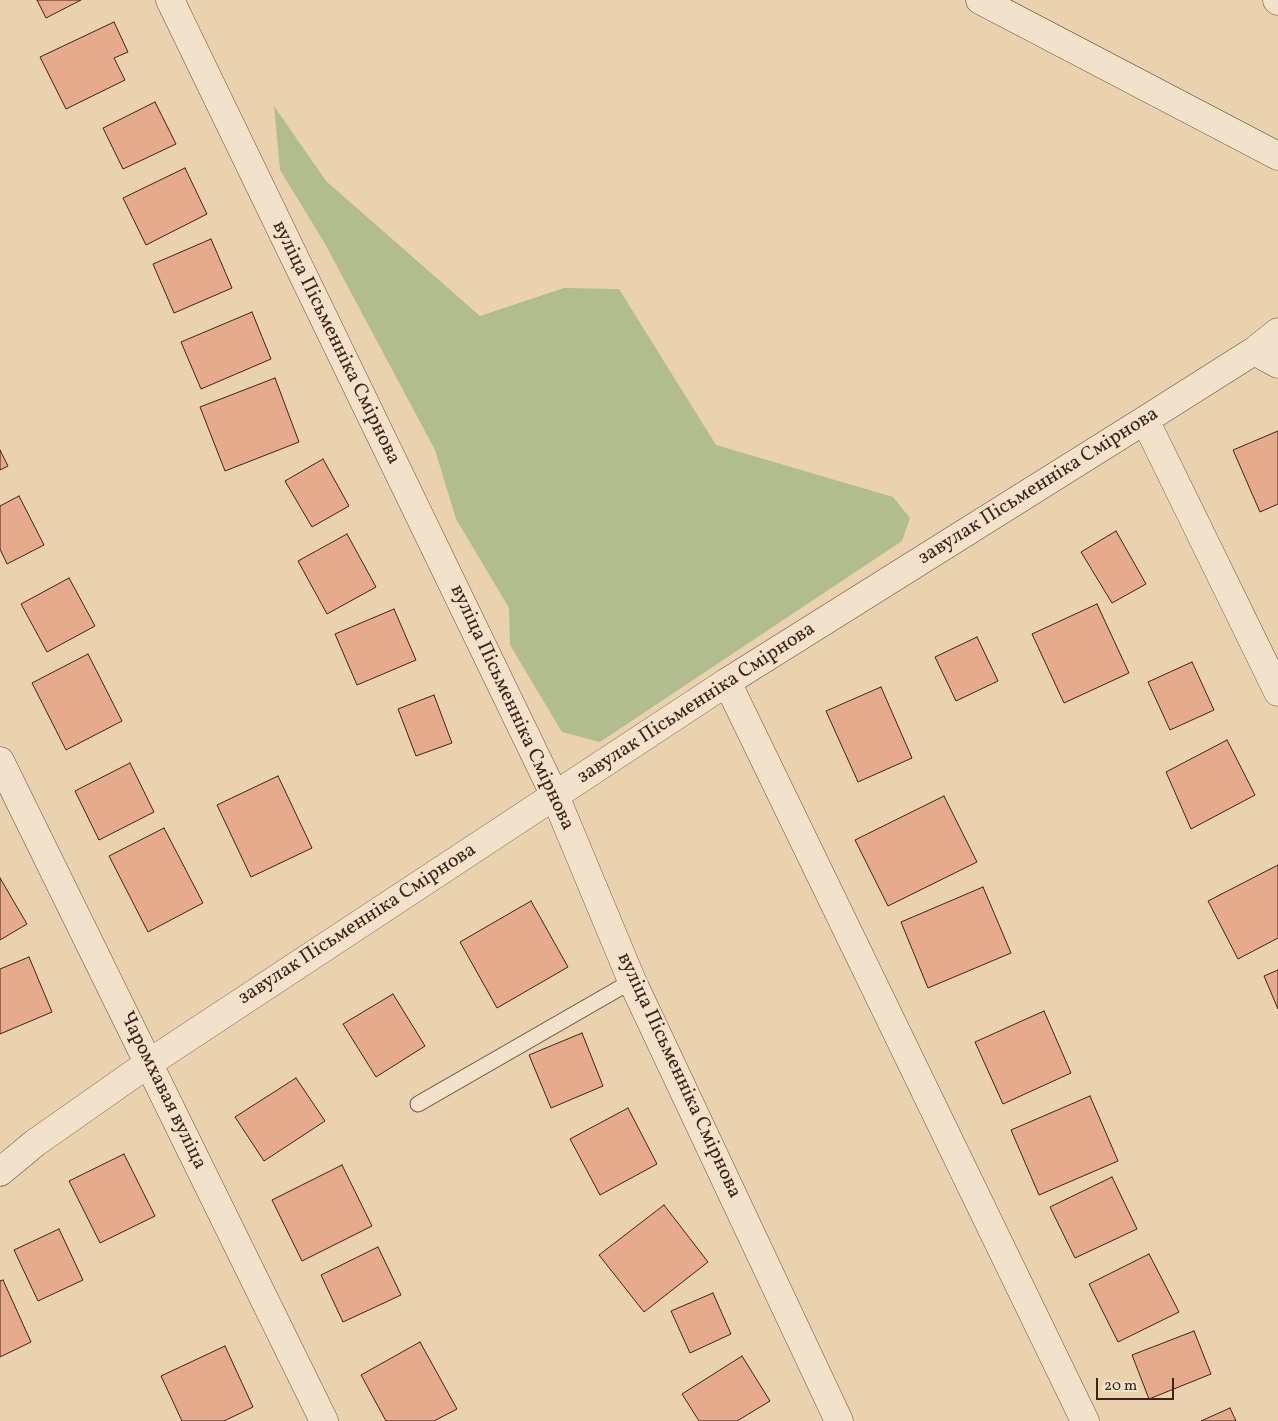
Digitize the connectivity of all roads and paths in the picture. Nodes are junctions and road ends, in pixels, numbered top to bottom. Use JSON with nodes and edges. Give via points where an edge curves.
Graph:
{"nodes":[{"id":1,"x":170,"y":0,"type":"edge"},
{"id":2,"x":980,"y":0,"type":"edge"},
{"id":3,"x":1278,"y":156,"type":"edge"},
{"id":4,"x":1278,"y":332,"type":"edge"},
{"id":5,"x":1254,"y":350,"type":"junction"},
{"id":6,"x":1278,"y":364,"type":"edge"},
{"id":7,"x":1145,"y":420,"type":"junction"},
{"id":8,"x":727,"y":682,"type":"junction"},
{"id":9,"x":1278,"y":692,"type":"edge"},
{"id":10,"x":0,"y":761,"type":"edge"},
{"id":11,"x":555,"y":796,"type":"junction"},
{"id":12,"x":632,"y":981,"type":"junction"},
{"id":13,"x":149,"y":1063,"type":"junction"},
{"id":14,"x":418,"y":1104,"type":"dead end"},
{"id":15,"x":0,"y":1172,"type":"edge"},
{"id":16,"x":324,"y":1421,"type":"edge"},
{"id":17,"x":839,"y":1421,"type":"edge"},
{"id":18,"x":1085,"y":1421,"type":"edge"}],
"edges":[{"from":1,"to":11,"type":"street","name":"вуліца Пісьменніка Смірнова"},
{"from":2,"to":3,"type":"street"},
{"from":4,"to":5,"type":"street","name":"завулак Пісьменніка Смірнова"},
{"from":5,"to":6,"type":"street"},
{"from":5,"to":7,"type":"street","name":"завулак Пісьменніка Смірнова"},
{"from":7,"to":8,"type":"street","name":"завулак Пісьменніка Смірнова"},
{"from":7,"to":9,"type":"street"},
{"from":8,"to":11,"type":"street","name":"завулак Пісьменніка Смірнова"},
{"from":8,"to":18,"type":"street"},
{"from":10,"to":13,"type":"street","name":"Чаромхавая вуліца"},
{"from":11,"to":12,"type":"street","name":"вуліца Пісьменніка Смірнова"},
{"from":11,"to":13,"type":"street","name":"завулак Пісьменніка Смірнова"},
{"from":12,"to":14,"type":"lane"},
{"from":12,"to":17,"type":"street","name":"вуліца Пісьменніка Смірнова"},
{"from":13,"to":15,"type":"street","name":"завулак Пісьменніка Смірнова","via":[[35,1143]]},
{"from":13,"to":16,"type":"street","name":"Чаромхавая вуліца"}]}
